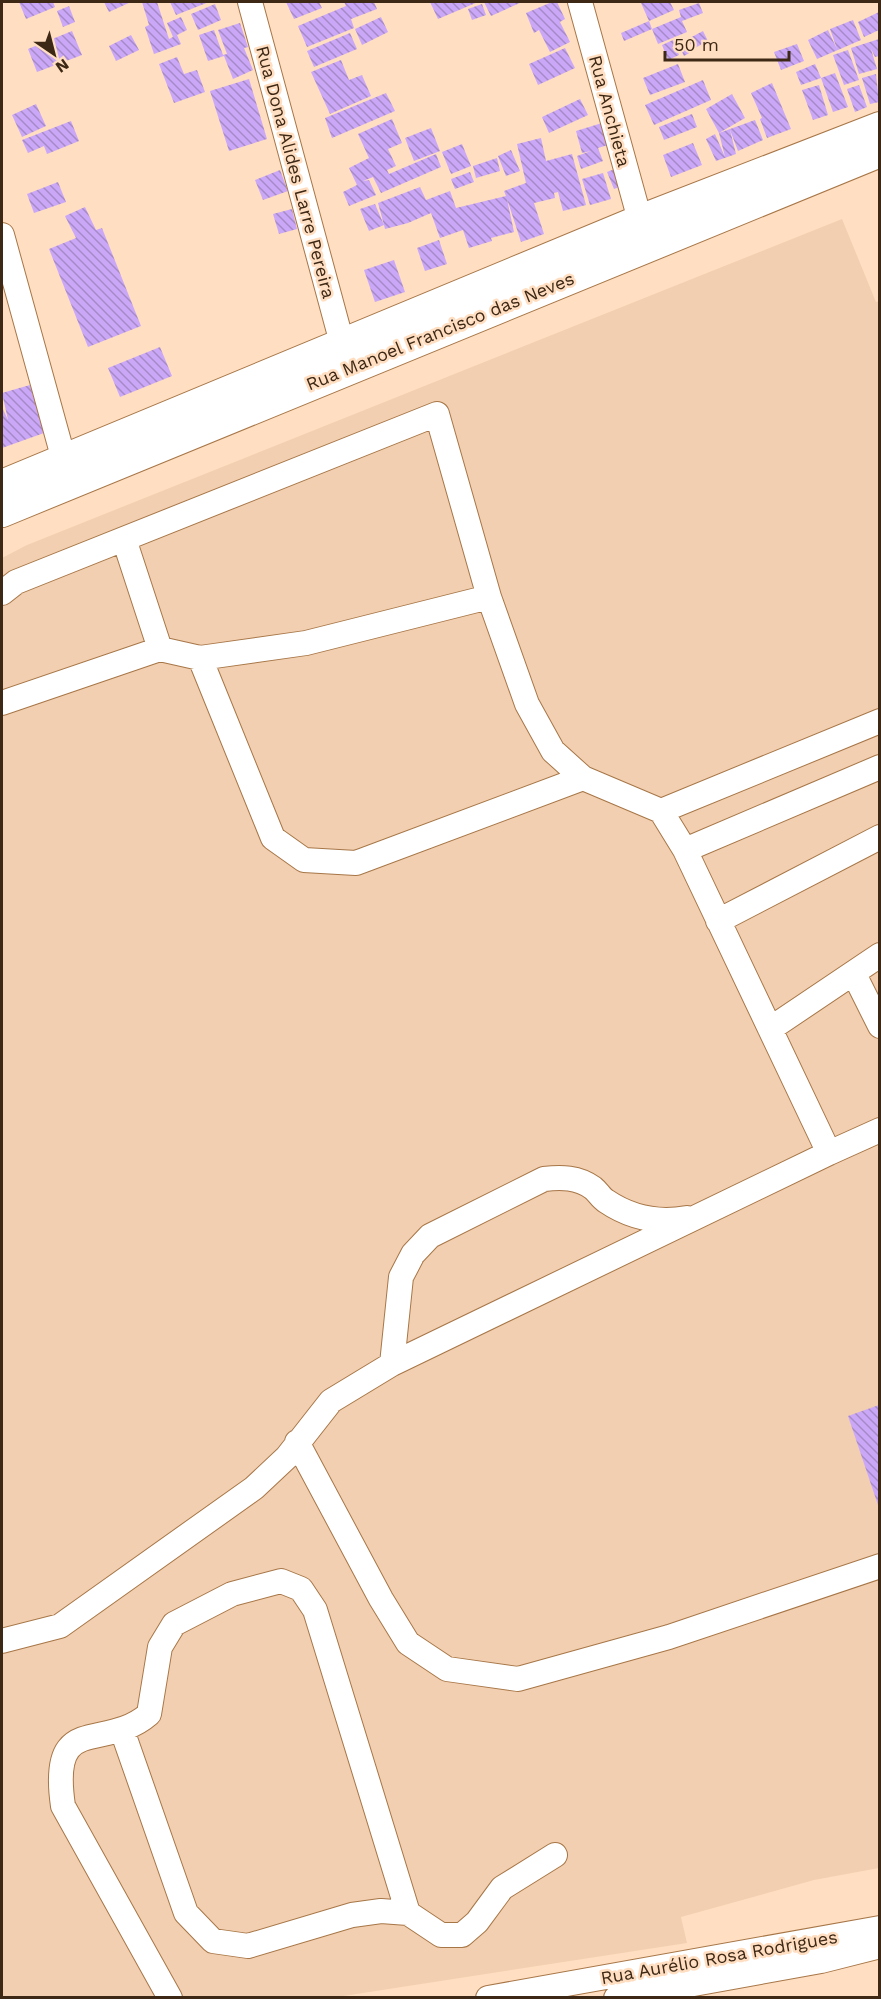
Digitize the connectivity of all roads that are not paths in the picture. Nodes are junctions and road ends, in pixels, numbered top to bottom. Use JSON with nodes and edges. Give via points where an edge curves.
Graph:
{"nodes":[{"id":1,"x":250,"y":2,"type":"edge"},
{"id":2,"x":580,"y":2,"type":"edge"},
{"id":3,"x":879,"y":127,"type":"edge"},
{"id":4,"x":879,"y":152,"type":"edge"},
{"id":5,"x":640,"y":220,"type":"junction"},
{"id":6,"x":2,"y":235,"type":"edge"},
{"id":7,"x":342,"y":343,"type":"junction"},
{"id":8,"x":64,"y":460,"type":"junction"},
{"id":9,"x":2,"y":485,"type":"edge"},
{"id":10,"x":2,"y":512,"type":"edge"},
{"id":11,"x":124,"y":539,"type":"junction"},
{"id":12,"x":2,"y":593,"type":"edge"},
{"id":13,"x":489,"y":597,"type":"junction"},
{"id":14,"x":160,"y":649,"type":"junction"},
{"id":15,"x":200,"y":658,"type":"junction"},
{"id":16,"x":2,"y":703,"type":"edge"},
{"id":17,"x":879,"y":721,"type":"edge"},
{"id":18,"x":879,"y":767,"type":"edge"},
{"id":19,"x":583,"y":778,"type":"junction"},
{"id":20,"x":661,"y":811,"type":"junction"},
{"id":21,"x":879,"y":837,"type":"edge"},
{"id":22,"x":685,"y":850,"type":"junction"},
{"id":23,"x":718,"y":921,"type":"junction"},
{"id":24,"x":879,"y":955,"type":"edge"},
{"id":25,"x":854,"y":974,"type":"junction"},
{"id":26,"x":879,"y":1026,"type":"edge"},
{"id":27,"x":770,"y":1029,"type":"junction"},
{"id":28,"x":879,"y":1130,"type":"edge"},
{"id":29,"x":829,"y":1153,"type":"junction"},
{"id":30,"x":700,"y":1216,"type":"junction"},
{"id":31,"x":392,"y":1364,"type":"junction"},
{"id":32,"x":297,"y":1442,"type":"junction"},
{"id":33,"x":879,"y":1566,"type":"edge"},
{"id":34,"x":2,"y":1641,"type":"edge"},
{"id":35,"x":122,"y":1730,"type":"junction"},
{"id":36,"x":555,"y":1855,"type":"dead end"},
{"id":37,"x":408,"y":1913,"type":"junction"},
{"id":38,"x":879,"y":1928,"type":"edge"},
{"id":39,"x":879,"y":1946,"type":"edge"},
{"id":40,"x":170,"y":1998,"type":"edge"},
{"id":41,"x":488,"y":1998,"type":"edge"},
{"id":42,"x":616,"y":1998,"type":"edge"}],
"edges":[{"from":1,"to":7,"type":"street","name":"Rua Dona Alides Larre Pereira"},
{"from":2,"to":5,"type":"street","name":"Rua Anchieta"},
{"from":3,"to":5,"type":"main road","name":"Rua Manoel Francisco das Neves"},
{"from":4,"to":10,"type":"main road","name":"Rua Manoel Francisco das Neves"},
{"from":5,"to":7,"type":"main road","name":"Rua Manoel Francisco das Neves"},
{"from":6,"to":8,"type":"street"},
{"from":7,"to":8,"type":"main road","name":"Rua Manoel Francisco das Neves"},
{"from":8,"to":9,"type":"main road","name":"Rua Manoel Francisco das Neves"},
{"from":11,"to":12,"type":"street","via":[[15,582]]},
{"from":11,"to":13,"type":"street","via":[[437,414]]},
{"from":11,"to":14,"type":"street"},
{"from":13,"to":15,"type":"street","via":[[306,642]]},
{"from":13,"to":19,"type":"street","via":[[527,704],[553,751]]},
{"from":14,"to":15,"type":"street"},
{"from":14,"to":16,"type":"street"},
{"from":15,"to":19,"type":"street","via":[[273,838],[303,860],[356,863]]},
{"from":17,"to":20,"type":"street"},
{"from":18,"to":22,"type":"street"},
{"from":19,"to":20,"type":"street"},
{"from":20,"to":22,"type":"street"},
{"from":21,"to":23,"type":"street"},
{"from":22,"to":23,"type":"street"},
{"from":23,"to":27,"type":"street"},
{"from":24,"to":25,"type":"street"},
{"from":25,"to":26,"type":"street"},
{"from":25,"to":27,"type":"street"},
{"from":27,"to":29,"type":"street"},
{"from":28,"to":29,"type":"street"},
{"from":29,"to":30,"type":"street"},
{"from":30,"to":31,"type":"street"},
{"from":30,"to":31,"type":"street","via":[[667,1221],[635,1216],[605,1201],[592,1187],[577,1180],[544,1179],[430,1236],[412,1254],[401,1277]]},
{"from":31,"to":32,"type":"street","via":[[331,1401]]},
{"from":32,"to":33,"type":"street","via":[[408,1643],[447,1669],[518,1678],[669,1637]]},
{"from":32,"to":34,"type":"street","via":[[254,1488],[60,1626]]},
{"from":35,"to":37,"type":"street","via":[[186,1913],[213,1941],[248,1946],[352,1915]]},
{"from":35,"to":37,"type":"street","via":[[136,1726],[149,1714],[160,1647],[174,1624],[232,1594],[281,1581],[301,1589],[315,1610]]},
{"from":35,"to":40,"type":"street","via":[[83,1737],[67,1752],[59,1777],[63,1806]]},
{"from":36,"to":37,"type":"street","via":[[502,1888],[462,1935],[441,1935]]},
{"from":38,"to":41,"type":"street","name":"Rua Aurélio Rosa Rodrigues"},
{"from":39,"to":42,"type":"street","name":"Rua Aurélio Rosa Rodrigues","via":[[821,1961]]}]}
